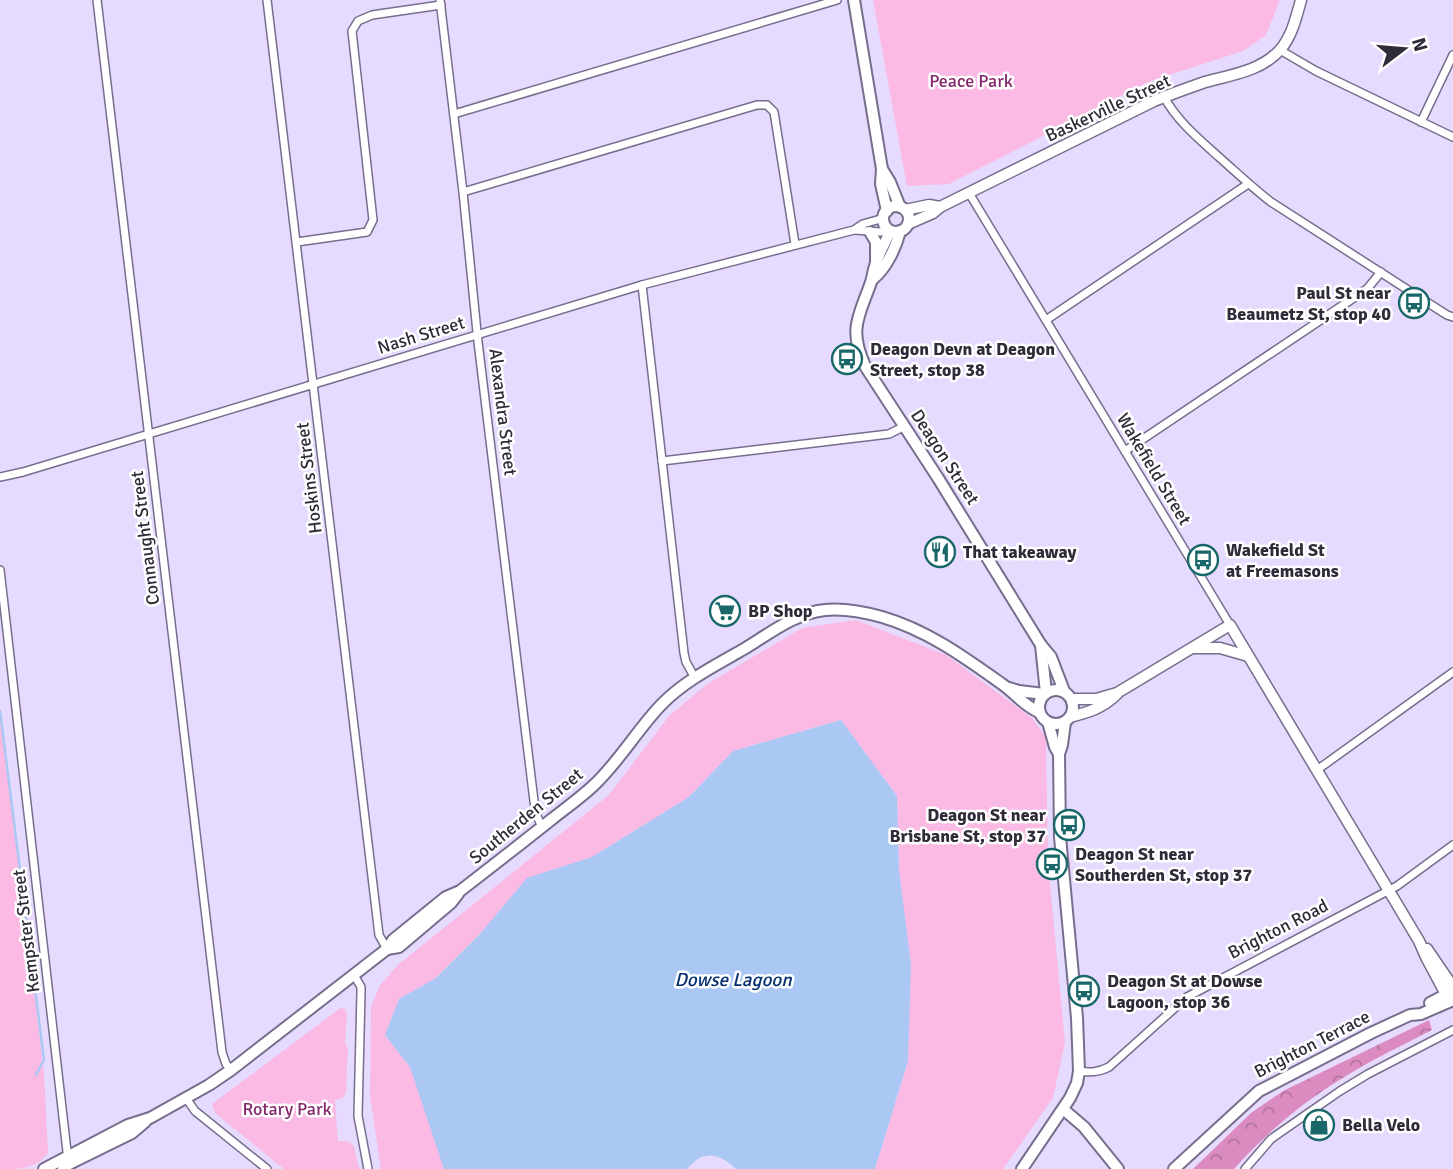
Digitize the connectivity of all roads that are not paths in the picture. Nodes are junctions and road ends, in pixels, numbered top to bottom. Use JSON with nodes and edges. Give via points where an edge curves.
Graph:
{"nodes":[{"id":1,"x":97,"y":0,"type":"edge"},
{"id":2,"x":267,"y":0,"type":"edge"},
{"id":3,"x":837,"y":0,"type":"edge"},
{"id":4,"x":854,"y":0,"type":"edge"},
{"id":5,"x":1301,"y":0,"type":"edge"},
{"id":6,"x":440,"y":3,"type":"edge"},
{"id":7,"x":1280,"y":50,"type":"junction"},
{"id":8,"x":1453,"y":55,"type":"edge"},
{"id":9,"x":1164,"y":97,"type":"junction"},
{"id":10,"x":454,"y":114,"type":"junction"},
{"id":11,"x":1421,"y":122,"type":"junction"},
{"id":12,"x":1453,"y":137,"type":"edge"},
{"id":13,"x":882,"y":169,"type":"junction"},
{"id":14,"x":1248,"y":184,"type":"junction"},
{"id":15,"x":463,"y":192,"type":"junction"},
{"id":16,"x":969,"y":193,"type":"junction"},
{"id":17,"x":940,"y":207,"type":"junction"},
{"id":18,"x":902,"y":209,"type":"junction"},
{"id":19,"x":885,"y":214,"type":"junction"},
{"id":20,"x":897,"y":229,"type":"junction"},
{"id":21,"x":854,"y":230,"type":"junction"},
{"id":22,"x":870,"y":232,"type":"junction"},
{"id":23,"x":297,"y":242,"type":"junction"},
{"id":24,"x":795,"y":244,"type":"junction"},
{"id":25,"x":876,"y":262,"type":"junction"},
{"id":26,"x":1381,"y":272,"type":"junction"},
{"id":27,"x":873,"y":279,"type":"junction"},
{"id":28,"x":642,"y":285,"type":"junction"},
{"id":29,"x":1453,"y":317,"type":"edge"},
{"id":30,"x":1046,"y":320,"type":"junction"},
{"id":31,"x":477,"y":334,"type":"junction"},
{"id":32,"x":314,"y":384,"type":"junction"},
{"id":33,"x":905,"y":426,"type":"junction"},
{"id":34,"x":149,"y":433,"type":"junction"},
{"id":35,"x":1125,"y":451,"type":"junction"},
{"id":36,"x":662,"y":461,"type":"junction"},
{"id":37,"x":0,"y":477,"type":"edge"},
{"id":38,"x":0,"y":570,"type":"edge"},
{"id":39,"x":1230,"y":625,"type":"junction"},
{"id":40,"x":1041,"y":645,"type":"junction"},
{"id":41,"x":1194,"y":648,"type":"junction"},
{"id":42,"x":1248,"y":656,"type":"junction"},
{"id":43,"x":1453,"y":672,"type":"edge"},
{"id":44,"x":695,"y":678,"type":"junction"},
{"id":45,"x":1006,"y":687,"type":"junction"},
{"id":46,"x":1117,"y":693,"type":"junction"},
{"id":47,"x":1045,"y":694,"type":"junction"},
{"id":48,"x":1068,"y":695,"type":"junction"},
{"id":49,"x":1040,"y":712,"type":"junction"},
{"id":50,"x":1067,"y":719,"type":"junction"},
{"id":51,"x":1048,"y":722,"type":"junction"},
{"id":52,"x":1059,"y":754,"type":"junction"},
{"id":53,"x":1317,"y":770,"type":"junction"},
{"id":54,"x":542,"y":827,"type":"junction"},
{"id":55,"x":1453,"y":845,"type":"edge"},
{"id":56,"x":1389,"y":891,"type":"junction"},
{"id":57,"x":387,"y":949,"type":"junction"},
{"id":58,"x":354,"y":975,"type":"junction"},
{"id":59,"x":1451,"y":997,"type":"edge"},
{"id":60,"x":1453,"y":1030,"type":"edge"},
{"id":61,"x":231,"y":1070,"type":"junction"},
{"id":62,"x":1079,"y":1071,"type":"junction"},
{"id":63,"x":186,"y":1098,"type":"junction"},
{"id":64,"x":1063,"y":1109,"type":"junction"},
{"id":65,"x":67,"y":1163,"type":"edge"},
{"id":66,"x":44,"y":1169,"type":"edge"},
{"id":67,"x":267,"y":1169,"type":"edge"},
{"id":68,"x":368,"y":1169,"type":"edge"},
{"id":69,"x":1022,"y":1169,"type":"edge"},
{"id":70,"x":1118,"y":1169,"type":"edge"},
{"id":71,"x":1174,"y":1169,"type":"edge"},
{"id":72,"x":1245,"y":1169,"type":"edge"}],
"edges":[{"from":1,"to":34,"type":"street","name":"Connaught Street"},
{"from":2,"to":23,"type":"street","name":"Hoskins Street"},
{"from":3,"to":10,"type":"street"},
{"from":4,"to":13,"type":"main road"},
{"from":5,"to":7,"type":"street","via":[[1291,33]]},
{"from":6,"to":10,"type":"street","name":"Alexandra Street"},
{"from":6,"to":23,"type":"street","via":[[358,20],[352,31],[373,220],[367,232]]},
{"from":7,"to":9,"type":"street","name":"Baskerville Street","via":[[1254,68]]},
{"from":7,"to":11,"type":"street"},
{"from":8,"to":11,"type":"street"},
{"from":9,"to":14,"type":"street","via":[[1183,125]]},
{"from":9,"to":16,"type":"street","name":"Baskerville Street"},
{"from":10,"to":15,"type":"street","name":"Alexandra Street"},
{"from":11,"to":12,"type":"street"},
{"from":13,"to":18,"type":"main road"},
{"from":13,"to":19,"type":"main road"},
{"from":14,"to":26,"type":"street"},
{"from":14,"to":30,"type":"street"},
{"from":15,"to":24,"type":"street","via":[[767,105],[774,112]]},
{"from":15,"to":31,"type":"street","name":"Alexandra Street"},
{"from":16,"to":17,"type":"street","name":"Baskerville Street"},
{"from":16,"to":30,"type":"street","name":"Wakefield Street"},
{"from":17,"to":18,"type":"street","name":"Baskerville Street"},
{"from":17,"to":20,"type":"street","name":"Baskerville Street"},
{"from":18,"to":19,"type":"main road","via":[[893,207]]},
{"from":18,"to":20,"type":"main road","via":[[908,217]]},
{"from":19,"to":20,"type":"main road","via":[[885,225]]},
{"from":19,"to":21,"type":"street","name":"Nash Street"},
{"from":20,"to":22,"type":"street","name":"Nash Street"},
{"from":20,"to":25,"type":"main road","name":"Deagon Street"},
{"from":20,"to":27,"type":"main road","name":"Deagon Street","via":[[881,272]]},
{"from":21,"to":22,"type":"street","name":"Nash Street"},
{"from":21,"to":24,"type":"street","name":"Nash Street"},
{"from":22,"to":25,"type":"main road","via":[[876,242]]},
{"from":23,"to":32,"type":"street","name":"Hoskins Street"},
{"from":24,"to":28,"type":"street","name":"Nash Street"},
{"from":25,"to":27,"type":"main road","name":"Deagon Street"},
{"from":26,"to":29,"type":"street"},
{"from":26,"to":35,"type":"street","via":[[1367,289]]},
{"from":27,"to":33,"type":"main road","name":"Deagon Street","via":[[858,314],[856,340],[865,366]]},
{"from":28,"to":31,"type":"street","name":"Nash Street"},
{"from":28,"to":36,"type":"street"},
{"from":30,"to":35,"type":"street","name":"Wakefield Street"},
{"from":31,"to":32,"type":"street","name":"Nash Street"},
{"from":31,"to":54,"type":"street","name":"Alexandra Street","via":[[536,814]]},
{"from":32,"to":34,"type":"street","name":"Nash Street"},
{"from":32,"to":57,"type":"street","name":"Hoskins Street","via":[[379,935]]},
{"from":33,"to":36,"type":"street","via":[[889,435]]},
{"from":33,"to":40,"type":"main road","name":"Deagon Street"},
{"from":34,"to":37,"type":"street","name":"Nash Street"},
{"from":34,"to":61,"type":"street","name":"Connaught Street","via":[[222,1052]]},
{"from":35,"to":39,"type":"street","name":"Wakefield Street"},
{"from":36,"to":44,"type":"street","via":[[684,653]]},
{"from":38,"to":65,"type":"street","name":"Kempster Street"},
{"from":39,"to":41,"type":"street"},
{"from":39,"to":42,"type":"street","name":"Wakefield Street"},
{"from":40,"to":47,"type":"main road","name":"Deagon Street"},
{"from":40,"to":48,"type":"main road","name":"Deagon Street"},
{"from":41,"to":42,"type":"street","via":[[1220,648]]},
{"from":41,"to":46,"type":"street"},
{"from":42,"to":53,"type":"street","name":"Wakefield Street"},
{"from":43,"to":53,"type":"street"},
{"from":44,"to":45,"type":"main road","name":"Southerden Street","via":[[777,628],[810,613],[846,609],[921,632]]},
{"from":44,"to":54,"type":"main road","name":"Southerden Street","via":[[663,702],[601,778]]},
{"from":45,"to":47,"type":"main road","name":"Southerden Street"},
{"from":45,"to":49,"type":"main road","name":"Southerden Street"},
{"from":46,"to":48,"type":"street","via":[[1096,699]]},
{"from":46,"to":50,"type":"street","via":[[1100,708]]},
{"from":47,"to":48,"type":"main road","via":[[1055,690]]},
{"from":47,"to":49,"type":"main road","via":[[1039,702]]},
{"from":48,"to":50,"type":"main road","via":[[1073,708]]},
{"from":49,"to":51,"type":"main road"},
{"from":50,"to":51,"type":"main road"},
{"from":50,"to":52,"type":"main road"},
{"from":51,"to":52,"type":"main road"},
{"from":52,"to":62,"type":"main road","via":[[1060,837]]},
{"from":53,"to":56,"type":"street","name":"Wakefield Street"},
{"from":54,"to":57,"type":"main road","name":"Southerden Street","via":[[446,897]]},
{"from":55,"to":56,"type":"street","name":"Brighton Road"},
{"from":56,"to":59,"type":"street","name":"Wakefield Street"},
{"from":56,"to":62,"type":"street","name":"Brighton Road","via":[[1187,997],[1109,1067],[1091,1073]]},
{"from":57,"to":58,"type":"main road","name":"Southerden Street"},
{"from":58,"to":61,"type":"main road","name":"Southerden Street"},
{"from":58,"to":68,"type":"street","via":[[361,986],[358,1116]]},
{"from":59,"to":71,"type":"main road","name":"Brighton Terrace","via":[[1419,1008],[1259,1091]]},
{"from":60,"to":72,"type":"street","via":[[1340,1091],[1271,1139]]},
{"from":61,"to":63,"type":"main road","name":"Southerden Street"},
{"from":62,"to":64,"type":"main road"},
{"from":63,"to":65,"type":"main road","name":"Southerden Street","via":[[131,1133]]},
{"from":63,"to":67,"type":"street","via":[[195,1111]]},
{"from":64,"to":69,"type":"main road"},
{"from":64,"to":70,"type":"main road"},
{"from":65,"to":66,"type":"main road","name":"Southerden Street"}]}
